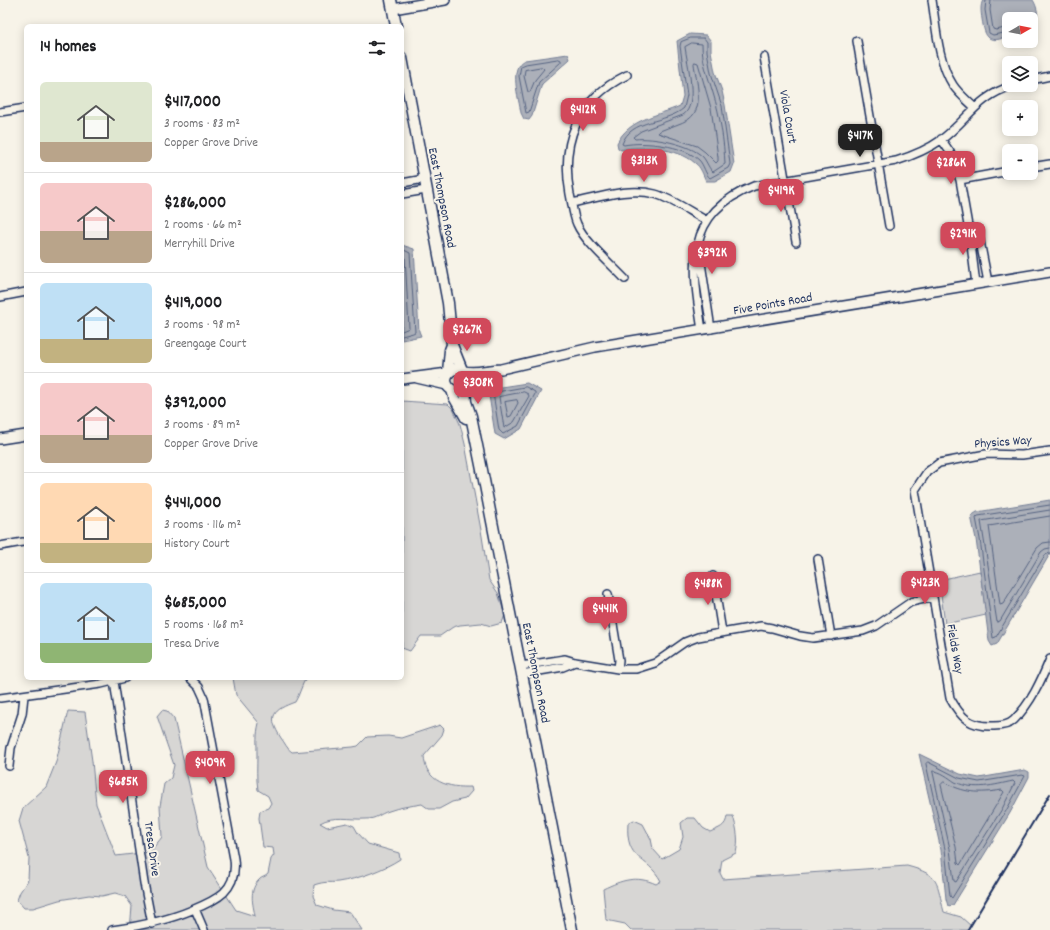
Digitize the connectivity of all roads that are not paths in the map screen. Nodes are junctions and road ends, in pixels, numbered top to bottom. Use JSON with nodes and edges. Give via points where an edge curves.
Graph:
{"nodes":[{"id":1,"x":445,"y":0,"type":"edge"},
{"id":2,"x":932,"y":0,"type":"edge"},
{"id":3,"x":392,"y":5,"type":"edge"},
{"id":4,"x":396,"y":24,"type":"edge"},
{"id":5,"x":857,"y":41,"type":"dead end"},
{"id":6,"x":764,"y":57,"type":"dead end"},
{"id":7,"x":404,"y":69,"type":"edge"},
{"id":8,"x":627,"y":75,"type":"dead end"},
{"id":9,"x":1050,"y":76,"type":"edge"},
{"id":10,"x":1038,"y":79,"type":"edge"},
{"id":11,"x":1002,"y":89,"type":"edge"},
{"id":12,"x":974,"y":107,"type":"junction"},
{"id":13,"x":24,"y":108,"type":"edge"},
{"id":14,"x":0,"y":112,"type":"edge"},
{"id":15,"x":941,"y":140,"type":"junction"},
{"id":16,"x":1050,"y":164,"type":"edge"},
{"id":17,"x":878,"y":165,"type":"junction"},
{"id":18,"x":1038,"y":166,"type":"edge"},
{"id":19,"x":1002,"y":172,"type":"edge"},
{"id":20,"x":424,"y":179,"type":"junction"},
{"id":21,"x":785,"y":180,"type":"junction"},
{"id":22,"x":960,"y":180,"type":"junction"},
{"id":23,"x":404,"y":183,"type":"edge"},
{"id":24,"x":426,"y":190,"type":"junction"},
{"id":25,"x":404,"y":194,"type":"edge"},
{"id":26,"x":572,"y":203,"type":"junction"},
{"id":27,"x":707,"y":221,"type":"junction"},
{"id":28,"x":888,"y":226,"type":"dead end"},
{"id":29,"x":968,"y":226,"type":"junction"},
{"id":30,"x":796,"y":242,"type":"dead end"},
{"id":31,"x":1050,"y":272,"type":"edge"},
{"id":32,"x":625,"y":279,"type":"dead end"},
{"id":33,"x":988,"y":282,"type":"junction"},
{"id":34,"x":976,"y":284,"type":"junction"},
{"id":35,"x":24,"y":292,"type":"edge"},
{"id":36,"x":0,"y":296,"type":"edge"},
{"id":37,"x":707,"y":329,"type":"junction"},
{"id":38,"x":452,"y":344,"type":"junction"},
{"id":39,"x":501,"y":369,"type":"junction"},
{"id":40,"x":463,"y":370,"type":"junction"},
{"id":41,"x":448,"y":372,"type":"junction"},
{"id":42,"x":413,"y":378,"type":"junction"},
{"id":43,"x":404,"y":379,"type":"edge"},
{"id":44,"x":466,"y":386,"type":"junction"},
{"id":45,"x":449,"y":388,"type":"junction"},
{"id":46,"x":471,"y":422,"type":"junction"},
{"id":47,"x":24,"y":435,"type":"edge"},
{"id":48,"x":0,"y":439,"type":"edge"},
{"id":49,"x":1050,"y":451,"type":"edge"},
{"id":50,"x":920,"y":483,"type":"joint"},
{"id":51,"x":24,"y":542,"type":"dead end"},
{"id":52,"x":0,"y":546,"type":"edge"},
{"id":53,"x":818,"y":559,"type":"dead end"},
{"id":54,"x":713,"y":576,"type":"dead end"},
{"id":55,"x":608,"y":594,"type":"dead end"},
{"id":56,"x":933,"y":597,"type":"junction"},
{"id":57,"x":722,"y":632,"type":"junction"},
{"id":58,"x":831,"y":636,"type":"junction"},
{"id":59,"x":1050,"y":659,"type":"edge"},
{"id":60,"x":618,"y":669,"type":"junction"},
{"id":61,"x":522,"y":670,"type":"junction"},
{"id":62,"x":118,"y":680,"type":"edge"},
{"id":63,"x":192,"y":680,"type":"edge"},
{"id":64,"x":114,"y":681,"type":"junction"},
{"id":65,"x":24,"y":696,"type":"junction"},
{"id":66,"x":0,"y":698,"type":"edge"},
{"id":67,"x":9,"y":766,"type":"dead end"},
{"id":68,"x":195,"y":909,"type":"junction"},
{"id":69,"x":152,"y":924,"type":"junction"},
{"id":70,"x":112,"y":930,"type":"edge"},
{"id":71,"x":204,"y":930,"type":"edge"},
{"id":72,"x":572,"y":930,"type":"edge"}],
"edges":[{"from":1,"to":3,"type":"street"},
{"from":2,"to":12,"type":"street","via":[[946,72],[953,85]]},
{"from":3,"to":4,"type":"main road"},
{"from":5,"to":17,"type":"street"},
{"from":6,"to":21,"type":"street","name":"Viola Court"},
{"from":7,"to":20,"type":"main road","name":"East Thompson Road"},
{"from":8,"to":26,"type":"street","via":[[597,94],[585,109],[572,133],[566,162]]},
{"from":9,"to":10,"type":"street"},
{"from":11,"to":12,"type":"street"},
{"from":12,"to":15,"type":"street"},
{"from":13,"to":14,"type":"street"},
{"from":15,"to":17,"type":"street","via":[[916,154]]},
{"from":15,"to":22,"type":"street","via":[[950,152]]},
{"from":16,"to":18,"type":"street"},
{"from":17,"to":21,"type":"street"},
{"from":17,"to":28,"type":"street"},
{"from":19,"to":22,"type":"street"},
{"from":20,"to":23,"type":"street"},
{"from":20,"to":24,"type":"main road","name":"East Thompson Road"},
{"from":21,"to":27,"type":"street","via":[[735,193],[718,206]]},
{"from":21,"to":30,"type":"street","name":"Viola Court"},
{"from":22,"to":29,"type":"street"},
{"from":24,"to":25,"type":"street"},
{"from":24,"to":38,"type":"main road","name":"East Thompson Road","via":[[448,303]]},
{"from":26,"to":27,"type":"street","via":[[624,193],[655,194]]},
{"from":26,"to":32,"type":"street","via":[[577,224],[583,234]]},
{"from":27,"to":37,"type":"street","via":[[700,252]]},
{"from":29,"to":33,"type":"street","via":[[980,241]]},
{"from":29,"to":34,"type":"street"},
{"from":31,"to":33,"type":"street","name":"Five Points Road"},
{"from":33,"to":34,"type":"street","name":"Five Points Road"},
{"from":34,"to":37,"type":"street","name":"Five Points Road"},
{"from":35,"to":36,"type":"street"},
{"from":37,"to":39,"type":"street","name":"Five Points Road","via":[[580,350]]},
{"from":38,"to":40,"type":"main road","name":"East Thompson Road"},
{"from":38,"to":41,"type":"main road","name":"East Thompson Road"},
{"from":39,"to":40,"type":"street","name":"Five Points Road","via":[[475,373]]},
{"from":39,"to":44,"type":"street","name":"Five Points Road"},
{"from":40,"to":41,"type":"main road","via":[[453,369]]},
{"from":40,"to":44,"type":"main road","via":[[468,377]]},
{"from":41,"to":42,"type":"street"},
{"from":41,"to":45,"type":"main road","via":[[446,377]]},
{"from":42,"to":43,"type":"street"},
{"from":42,"to":45,"type":"street"},
{"from":44,"to":45,"type":"main road","via":[[459,391]]},
{"from":44,"to":46,"type":"main road","name":"East Thompson Road","via":[[466,402]]},
{"from":45,"to":46,"type":"main road","name":"East Thompson Road","via":[[466,418]]},
{"from":46,"to":61,"type":"main road","name":"East Thompson Road"},
{"from":47,"to":48,"type":"street"},
{"from":49,"to":50,"type":"street","name":"Physics Way","via":[[1022,455],[986,454],[939,463],[927,472]]},
{"from":50,"to":56,"type":"street","name":"Fields Way","via":[[915,490]]},
{"from":51,"to":52,"type":"street"},
{"from":53,"to":58,"type":"street"},
{"from":54,"to":57,"type":"street"},
{"from":55,"to":60,"type":"street","via":[[619,660]]},
{"from":56,"to":58,"type":"street","via":[[911,602],[870,629]]},
{"from":56,"to":59,"type":"street","name":"Fields Way","via":[[950,698],[957,712],[978,726],[1000,726],[1013,722],[1037,689]]},
{"from":57,"to":58,"type":"street","via":[[765,627],[807,638]]},
{"from":57,"to":60,"type":"street","via":[[688,640],[658,661],[644,667],[632,670]]},
{"from":60,"to":61,"type":"street","via":[[565,659]]},
{"from":61,"to":72,"type":"main road","name":"East Thompson Road"},
{"from":62,"to":64,"type":"street"},
{"from":63,"to":68,"type":"street","via":[[204,698],[234,859],[233,876],[225,892],[212,902]]},
{"from":64,"to":65,"type":"street"},
{"from":64,"to":69,"type":"street","name":"Tresa Drive"},
{"from":65,"to":66,"type":"street"},
{"from":65,"to":67,"type":"street"},
{"from":68,"to":69,"type":"street"},
{"from":68,"to":71,"type":"street"},
{"from":69,"to":70,"type":"street"}]}
